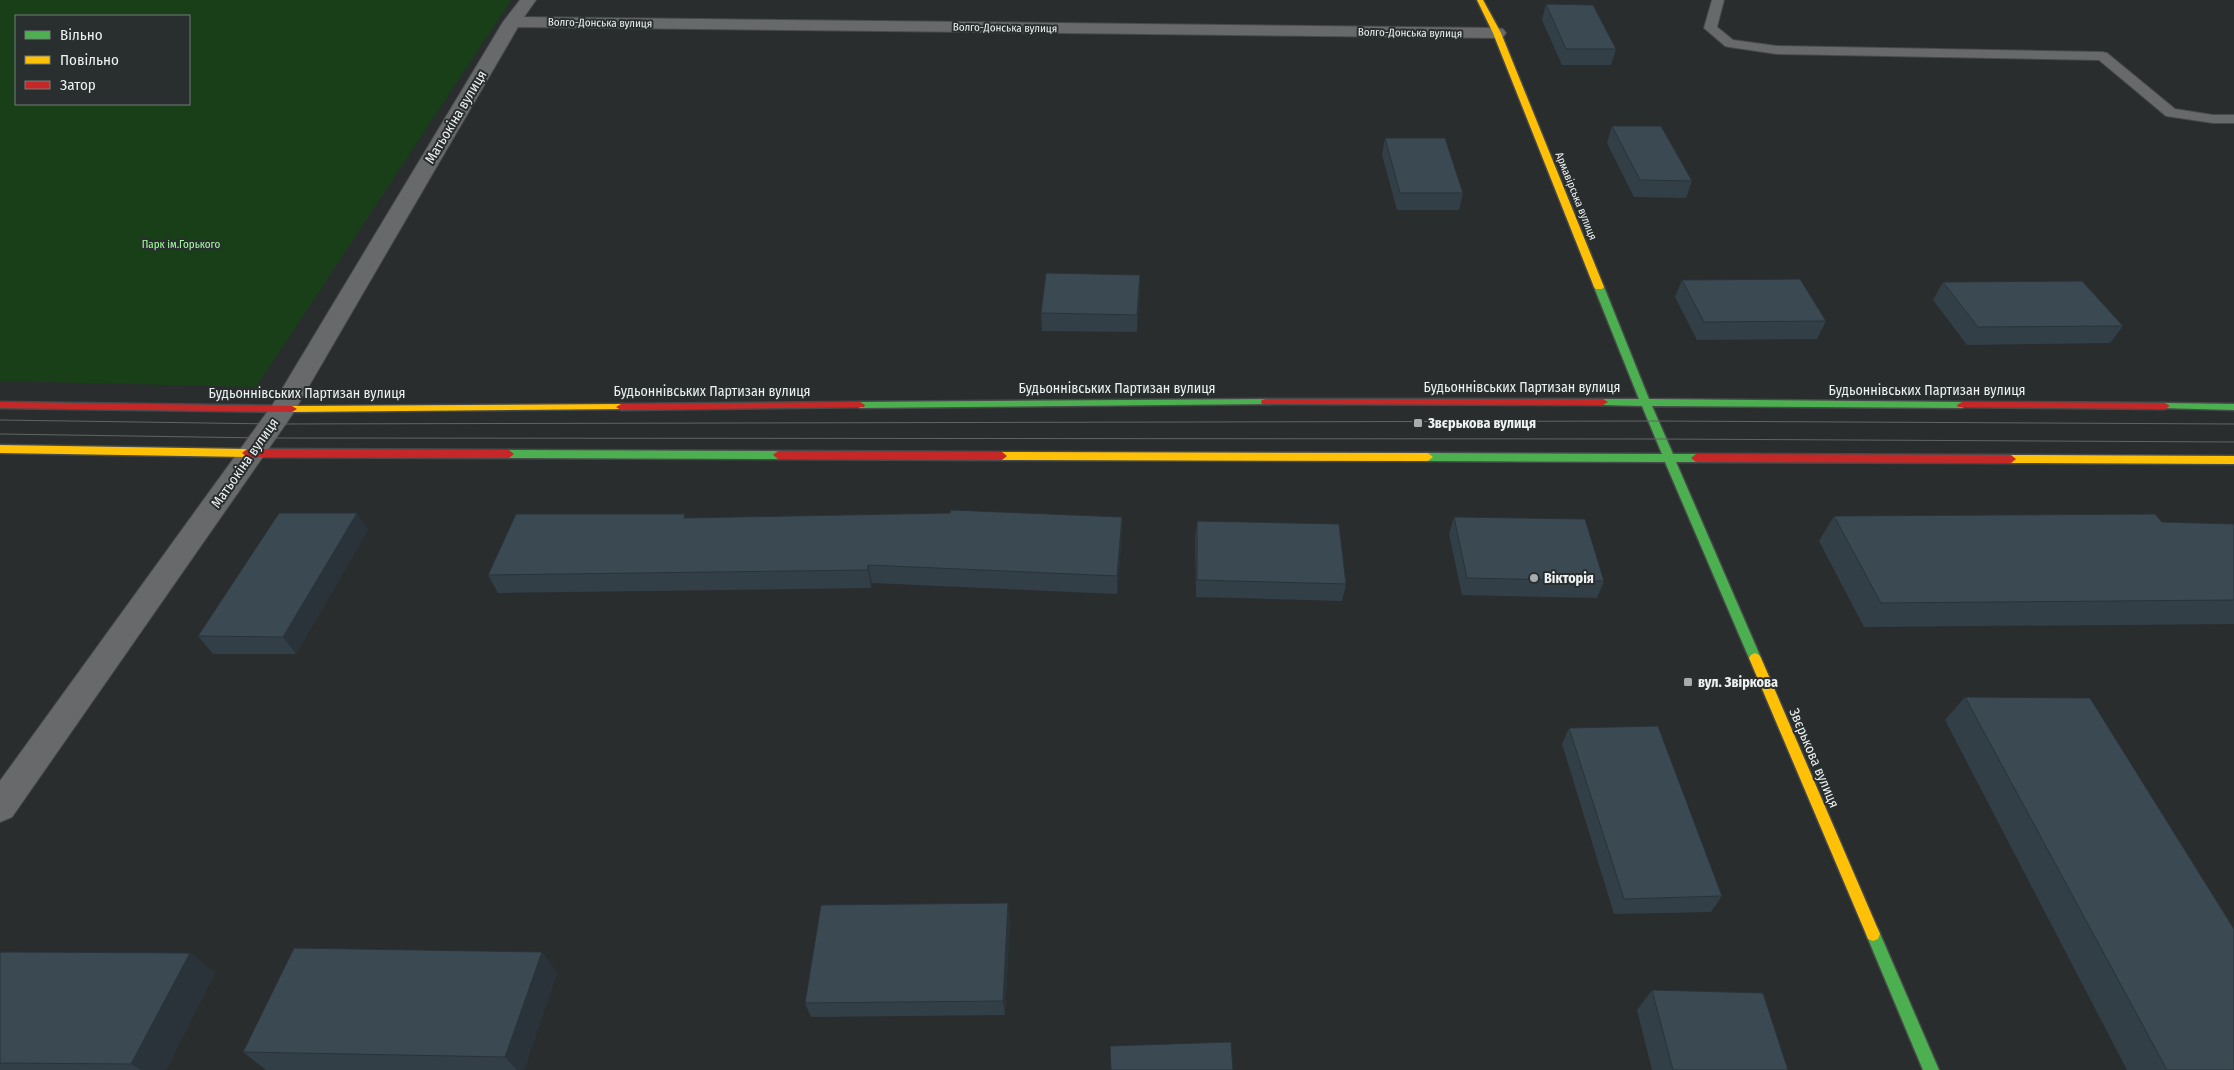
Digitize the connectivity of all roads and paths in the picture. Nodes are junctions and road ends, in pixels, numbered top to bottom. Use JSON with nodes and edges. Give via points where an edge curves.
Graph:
{"nodes":[{"id":1,"x":528,"y":0,"type":"edge"},
{"id":2,"x":1480,"y":0,"type":"edge"},
{"id":3,"x":1718,"y":0,"type":"edge"},
{"id":4,"x":512,"y":22,"type":"junction"},
{"id":5,"x":1497,"y":34,"type":"junction"},
{"id":6,"x":2234,"y":119,"type":"edge"},
{"id":7,"x":1645,"y":403,"type":"junction"},
{"id":8,"x":0,"y":405,"type":"edge"},
{"id":9,"x":2234,"y":407,"type":"edge"},
{"id":10,"x":283,"y":409,"type":"junction"},
{"id":11,"x":0,"y":449,"type":"edge"},
{"id":12,"x":252,"y":453,"type":"junction"},
{"id":13,"x":1669,"y":458,"type":"junction"},
{"id":14,"x":2234,"y":460,"type":"edge"},
{"id":15,"x":0,"y":807,"type":"edge"},
{"id":16,"x":1931,"y":1070,"type":"edge"}],
"edges":[{"from":1,"to":4,"type":"street","name":"Матьокіна вулиця"},
{"from":2,"to":5,"type":"main road","name":"Армавірська вулиця"},
{"from":3,"to":6,"type":"lane","via":[[1710,28],[1729,43],[1777,50],[2102,56],[2171,113]]},
{"from":4,"to":5,"type":"street","name":"Волго-Донська вулиця"},
{"from":4,"to":10,"type":"street","name":"Матьокіна вулиця"},
{"from":5,"to":7,"type":"main road","name":"Армавірська вулиця"},
{"from":7,"to":9,"type":"main road","name":"Будьоннівських Партизан вулиця"},
{"from":7,"to":10,"type":"main road","name":"Будьоннівських Партизан вулиця","via":[[1416,401]]},
{"from":7,"to":13,"type":"main road","name":"Звєрькова вулиця"},
{"from":8,"to":10,"type":"main road","name":"Будьоннівських Партизан вулиця"},
{"from":10,"to":12,"type":"street","name":"Матьокіна вулиця"},
{"from":11,"to":12,"type":"main road"},
{"from":12,"to":13,"type":"main road"},
{"from":12,"to":15,"type":"street","name":"Матьокіна вулиця"},
{"from":13,"to":14,"type":"main road"},
{"from":13,"to":16,"type":"main road","name":"Звєрькова вулиця"}]}
